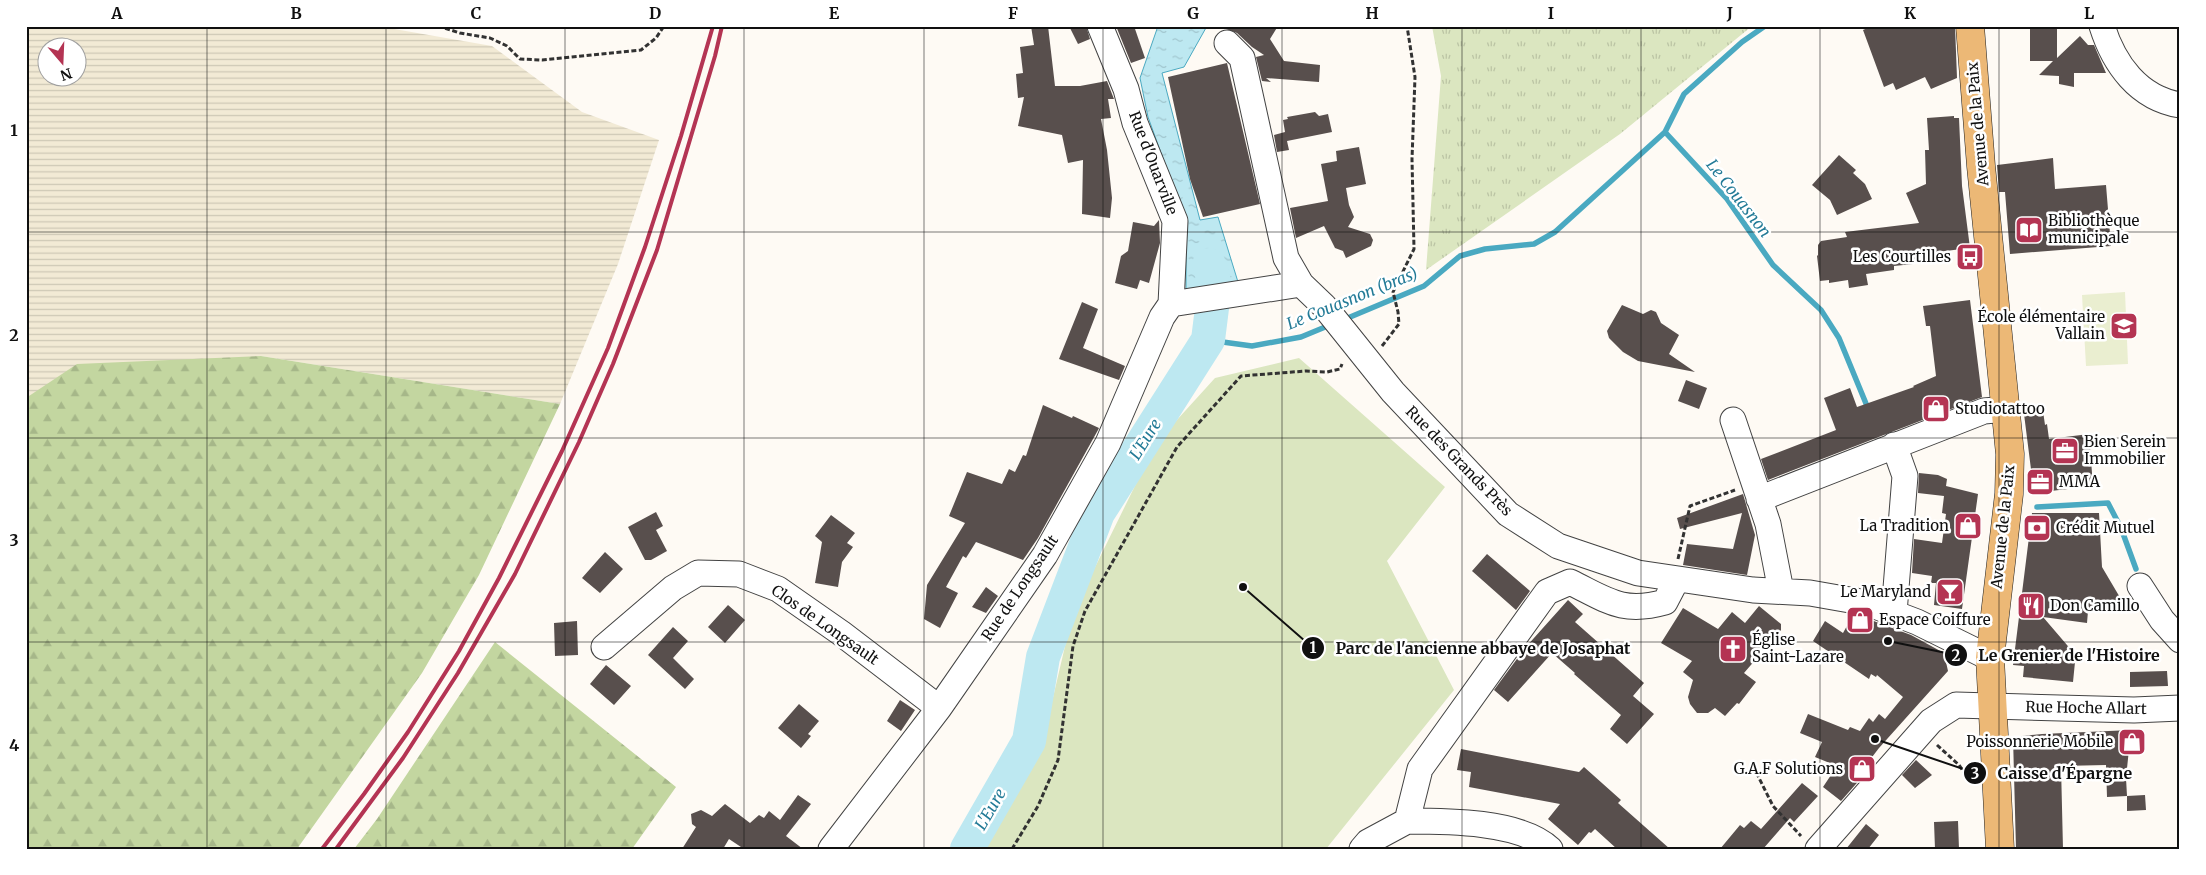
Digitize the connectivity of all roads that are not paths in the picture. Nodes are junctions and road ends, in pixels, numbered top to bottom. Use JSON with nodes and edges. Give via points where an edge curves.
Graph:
{"nodes":[{"id":1,"x":1100,"y":26,"type":"edge"},
{"id":2,"x":1970,"y":26,"type":"edge"},
{"id":3,"x":2102,"y":26,"type":"edge"},
{"id":4,"x":1227,"y":43,"type":"dead end"},
{"id":5,"x":2180,"y":105,"type":"edge"},
{"id":6,"x":1301,"y":284,"type":"junction"},
{"id":7,"x":1176,"y":303,"type":"junction"},
{"id":8,"x":2007,"y":409,"type":"junction"},
{"id":9,"x":1733,"y":420,"type":"dead end"},
{"id":10,"x":1894,"y":445,"type":"junction"},
{"id":11,"x":1757,"y":491,"type":"junction"},
{"id":12,"x":1677,"y":571,"type":"junction"},
{"id":13,"x":2140,"y":586,"type":"dead end"},
{"id":14,"x":1781,"y":591,"type":"junction"},
{"id":15,"x":1894,"y":613,"type":"junction"},
{"id":16,"x":2180,"y":640,"type":"edge"},
{"id":17,"x":604,"y":647,"type":"dead end"},
{"id":18,"x":1990,"y":658,"type":"junction"},
{"id":19,"x":1993,"y":706,"type":"junction"},
{"id":20,"x":939,"y":708,"type":"junction"},
{"id":21,"x":2180,"y":708,"type":"edge"},
{"id":22,"x":1407,"y":821,"type":"junction"},
{"id":23,"x":1813,"y":845,"type":"edge"},
{"id":24,"x":831,"y":849,"type":"edge"},
{"id":25,"x":1362,"y":849,"type":"edge"},
{"id":26,"x":1550,"y":849,"type":"edge"},
{"id":27,"x":2000,"y":849,"type":"edge"}],
"edges":[{"from":1,"to":7,"type":"street","name":"Rue d'Ouarville","via":[[1175,220]]},
{"from":2,"to":8,"type":"main road","name":"Avenue de la Paix","via":[[1981,166]]},
{"from":3,"to":5,"type":"street","via":[[2108,45],[2128,78],[2163,102]]},
{"from":4,"to":6,"type":"street","name":"Rue des Grands Près","via":[[1242,58],[1286,258]]},
{"from":6,"to":7,"type":"street"},
{"from":6,"to":12,"type":"street","name":"Rue des Grands Près","via":[[1324,306],[1347,350],[1393,392],[1508,514],[1558,546],[1638,573]]},
{"from":7,"to":20,"type":"street","name":"Rue de Longsault","via":[[1162,317],[1108,443],[1045,555]]},
{"from":8,"to":10,"type":"street","via":[[1984,411]]},
{"from":8,"to":18,"type":"main road","name":"Avenue de la Paix","via":[[2009,494]]},
{"from":9,"to":11,"type":"street"},
{"from":10,"to":11,"type":"street"},
{"from":10,"to":15,"type":"street","via":[[1905,476]]},
{"from":11,"to":14,"type":"street","via":[[1768,524]]},
{"from":12,"to":14,"type":"street","name":"Rue des Grands Près","via":[[1753,590]]},
{"from":12,"to":22,"type":"street","via":[[1665,602],[1644,608],[1619,605],[1570,582],[1546,592],[1420,769]]},
{"from":13,"to":16,"type":"street","via":[[2162,620]]},
{"from":14,"to":15,"type":"street","name":"Rue des Grands Près","via":[[1867,603]]},
{"from":15,"to":18,"type":"street","name":"Rue des Grands Près"},
{"from":17,"to":20,"type":"street","name":"Clos de Longsault","via":[[673,588],[698,573],[739,574],[778,589]]},
{"from":18,"to":19,"type":"main road","name":"Avenue de la Paix"},
{"from":19,"to":21,"type":"street","name":"Rue Hoche Allart"},
{"from":19,"to":23,"type":"street","name":"Rue Hoche Allart","via":[[1956,706],[1931,722]]},
{"from":19,"to":27,"type":"main road","name":"Avenue de la Paix"},
{"from":20,"to":24,"type":"street","name":"Rue de Longsault"},
{"from":22,"to":25,"type":"street","via":[[1368,842]]},
{"from":22,"to":26,"type":"street","via":[[1448,821],[1502,828],[1542,841]]}]}
